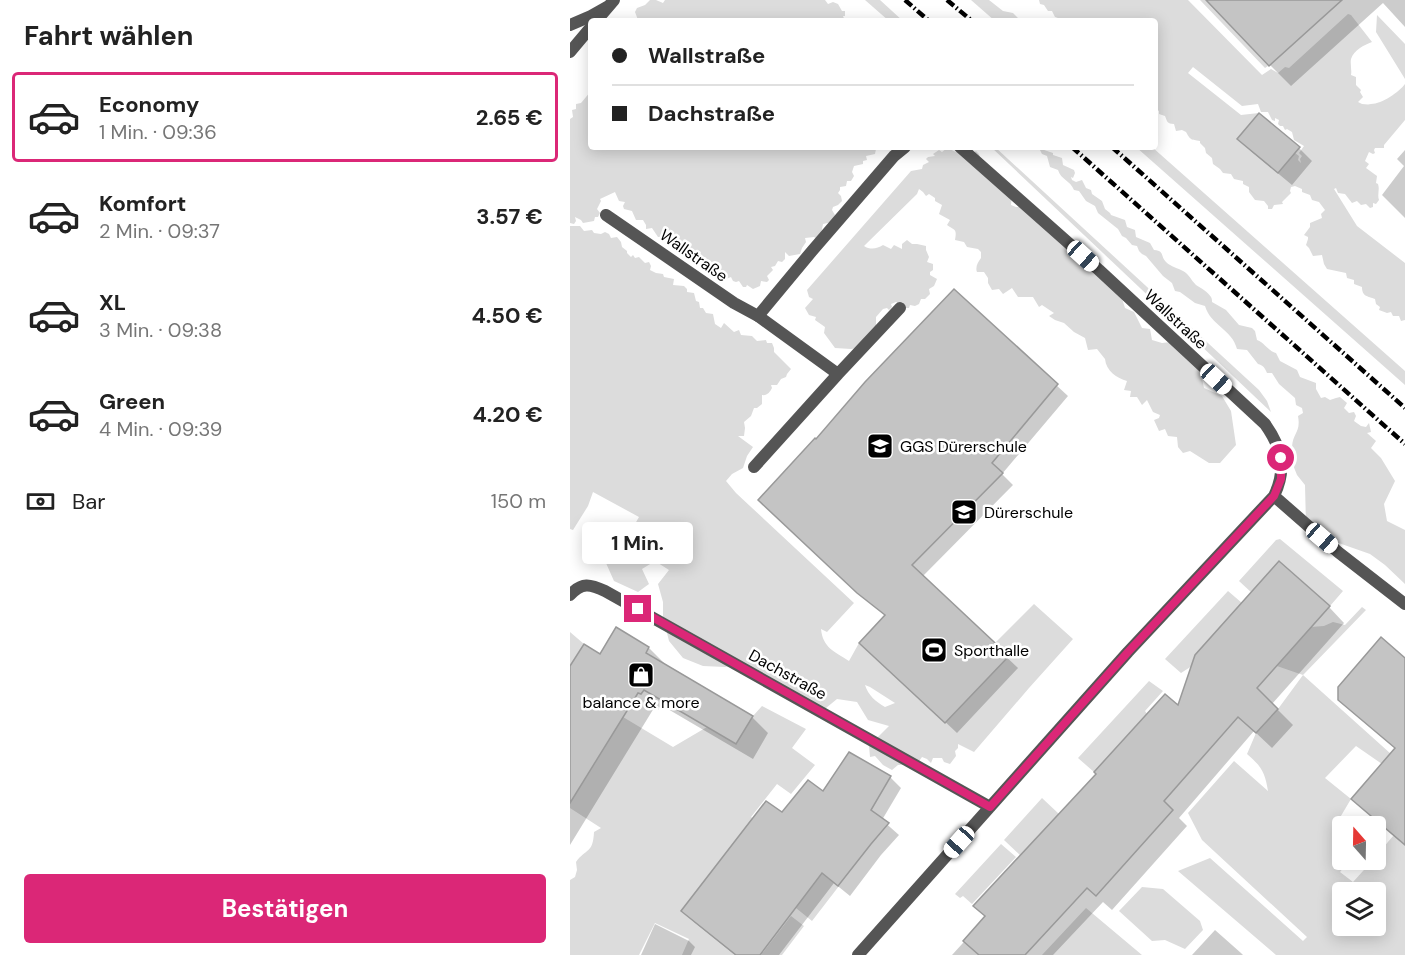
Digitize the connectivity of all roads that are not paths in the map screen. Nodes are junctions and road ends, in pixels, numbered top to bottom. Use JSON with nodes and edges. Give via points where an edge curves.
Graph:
{"nodes":[{"id":1,"x":611,"y":3,"type":"edge"},
{"id":2,"x":598,"y":18,"type":"edge"},
{"id":3,"x":570,"y":25,"type":"edge"},
{"id":4,"x":588,"y":31,"type":"edge"},
{"id":5,"x":570,"y":52,"type":"edge"},
{"id":6,"x":901,"y":150,"type":"edge"},
{"id":7,"x":963,"y":150,"type":"edge"},
{"id":8,"x":606,"y":214,"type":"dead end"},
{"id":9,"x":900,"y":308,"type":"dead end"},
{"id":10,"x":758,"y":316,"type":"junction"},
{"id":11,"x":838,"y":374,"type":"junction"},
{"id":12,"x":754,"y":467,"type":"dead end"},
{"id":13,"x":1274,"y":496,"type":"junction"},
{"id":14,"x":570,"y":595,"type":"edge"},
{"id":15,"x":1405,"y":604,"type":"edge"},
{"id":16,"x":990,"y":807,"type":"junction"},
{"id":17,"x":858,"y":955,"type":"edge"}],
"edges":[{"from":1,"to":2,"type":"street"},
{"from":1,"to":3,"type":"street"},
{"from":4,"to":5,"type":"street"},
{"from":6,"to":10,"type":"street"},
{"from":7,"to":13,"type":"street","name":"Wallstraße","via":[[1265,424],[1277,442],[1281,458],[1281,479]]},
{"from":8,"to":10,"type":"street","name":"Wallstraße"},
{"from":9,"to":11,"type":"street"},
{"from":10,"to":11,"type":"street","name":"Wallstraße"},
{"from":11,"to":12,"type":"street"},
{"from":13,"to":15,"type":"street"},
{"from":13,"to":16,"type":"street"},
{"from":14,"to":16,"type":"street","name":"Dachstraße","via":[[585,585],[605,591]]},
{"from":16,"to":17,"type":"street"}]}
